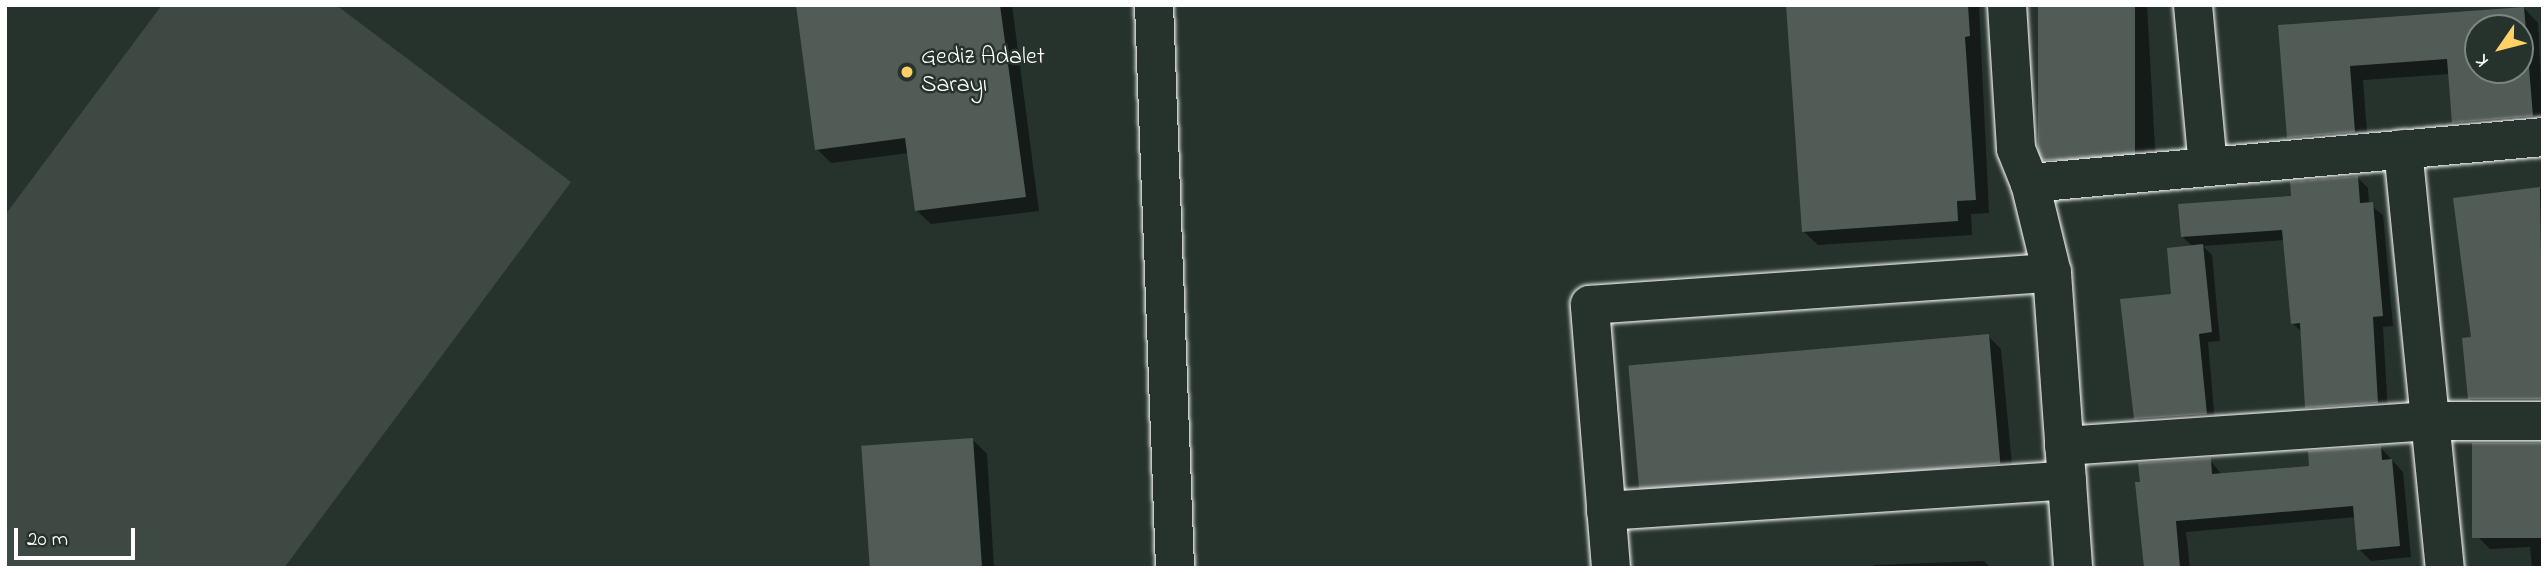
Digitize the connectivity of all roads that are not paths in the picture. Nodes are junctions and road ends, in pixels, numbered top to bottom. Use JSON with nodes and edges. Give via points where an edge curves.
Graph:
{"nodes":[{"id":1,"x":1154,"y":5,"type":"edge"},
{"id":2,"x":2007,"y":5,"type":"edge"},
{"id":3,"x":2193,"y":5,"type":"edge"},
{"id":4,"x":2543,"y":137,"type":"edge"},
{"id":5,"x":2403,"y":149,"type":"junction"},
{"id":6,"x":2208,"y":166,"type":"junction"},
{"id":7,"x":2030,"y":183,"type":"junction"},
{"id":8,"x":2052,"y":273,"type":"junction"},
{"id":9,"x":2430,"y":421,"type":"junction"},
{"id":10,"x":2543,"y":421,"type":"edge"},
{"id":11,"x":2066,"y":463,"type":"junction"},
{"id":12,"x":1606,"y":511,"type":"junction"},
{"id":13,"x":1175,"y":568,"type":"edge"},
{"id":14,"x":1611,"y":568,"type":"edge"},
{"id":15,"x":2073,"y":568,"type":"edge"},
{"id":16,"x":2445,"y":568,"type":"edge"}],
"edges":[{"from":1,"to":13,"type":"street"},
{"from":2,"to":7,"type":"street","via":[[2016,149]]},
{"from":3,"to":6,"type":"street"},
{"from":4,"to":5,"type":"street"},
{"from":5,"to":6,"type":"street"},
{"from":5,"to":9,"type":"street"},
{"from":6,"to":7,"type":"street"},
{"from":7,"to":8,"type":"street"},
{"from":8,"to":11,"type":"street"},
{"from":8,"to":12,"type":"street","via":[[1590,305]]},
{"from":9,"to":10,"type":"street"},
{"from":9,"to":11,"type":"street"},
{"from":9,"to":16,"type":"street"},
{"from":11,"to":12,"type":"street"},
{"from":11,"to":15,"type":"street"},
{"from":12,"to":14,"type":"street"}]}
